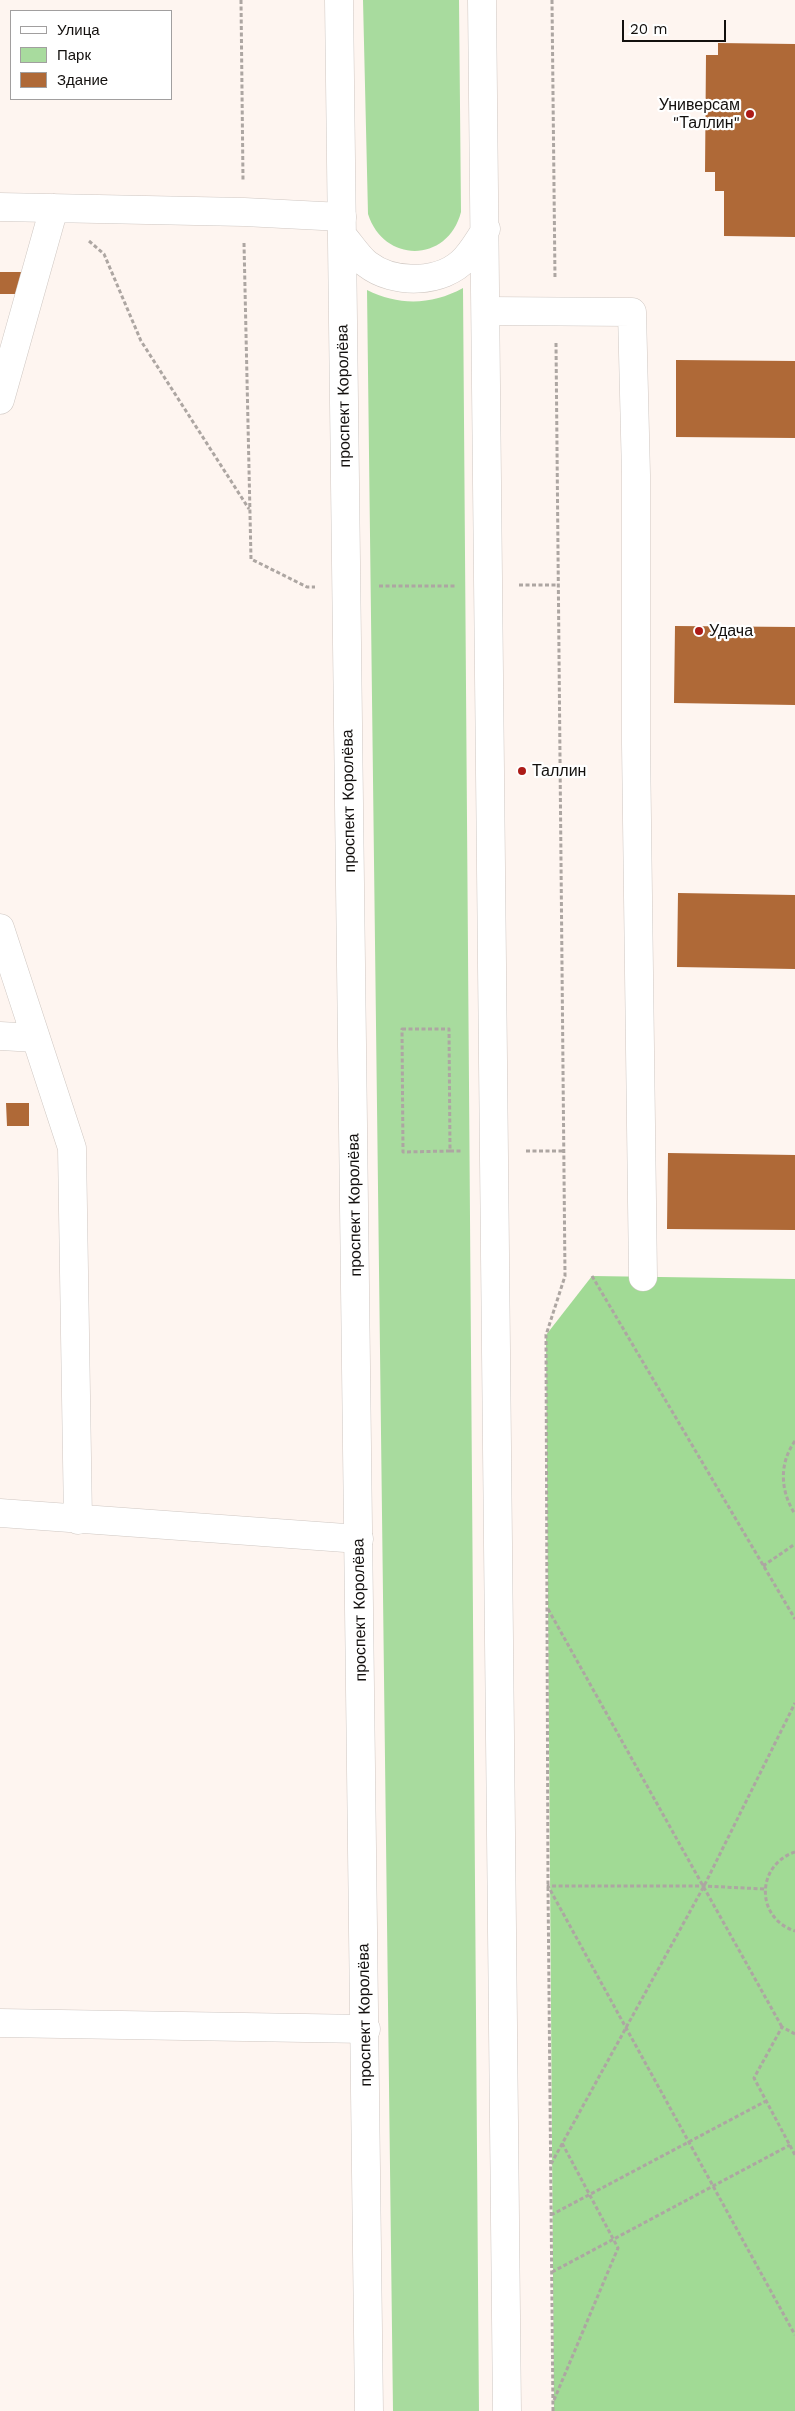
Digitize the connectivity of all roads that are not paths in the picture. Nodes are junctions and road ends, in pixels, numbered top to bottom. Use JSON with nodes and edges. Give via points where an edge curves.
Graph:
{"nodes":[{"id":1,"x":339,"y":0,"type":"edge"},
{"id":2,"x":482,"y":0,"type":"edge"},
{"id":3,"x":0,"y":207,"type":"edge"},
{"id":4,"x":54,"y":208,"type":"junction"},
{"id":5,"x":342,"y":226,"type":"junction"},
{"id":6,"x":486,"y":229,"type":"junction"},
{"id":7,"x":487,"y":311,"type":"junction"},
{"id":8,"x":0,"y":400,"type":"edge"},
{"id":9,"x":0,"y":928,"type":"edge"},
{"id":10,"x":0,"y":1036,"type":"edge"},
{"id":11,"x":36,"y":1038,"type":"junction"},
{"id":12,"x":644,"y":1277,"type":"dead end"},
{"id":13,"x":0,"y":1514,"type":"edge"},
{"id":14,"x":78,"y":1520,"type":"junction"},
{"id":15,"x":359,"y":1539,"type":"junction"},
{"id":16,"x":0,"y":2023,"type":"edge"},
{"id":17,"x":366,"y":2029,"type":"junction"},
{"id":18,"x":369,"y":2411,"type":"edge"},
{"id":19,"x":507,"y":2411,"type":"edge"}],
"edges":[{"from":1,"to":5,"type":"main road","name":"проспект Королёва"},
{"from":2,"to":6,"type":"main road"},
{"from":3,"to":4,"type":"main road"},
{"from":4,"to":5,"type":"main road","via":[[244,212]]},
{"from":4,"to":8,"type":"main road"},
{"from":5,"to":6,"type":"main road","via":[[367,264],[389,275],[421,280],[445,273],[466,259]]},
{"from":5,"to":15,"type":"main road","name":"проспект Королёва"},
{"from":6,"to":7,"type":"main road"},
{"from":7,"to":12,"type":"main road","via":[[632,312]]},
{"from":7,"to":19,"type":"main road"},
{"from":9,"to":11,"type":"main road"},
{"from":10,"to":11,"type":"main road"},
{"from":11,"to":14,"type":"main road","via":[[72,1148]]},
{"from":13,"to":14,"type":"main road"},
{"from":14,"to":15,"type":"main road"},
{"from":15,"to":17,"type":"main road","name":"проспект Королёва"},
{"from":16,"to":17,"type":"main road"},
{"from":17,"to":18,"type":"main road","name":"проспект Королёва"}]}
